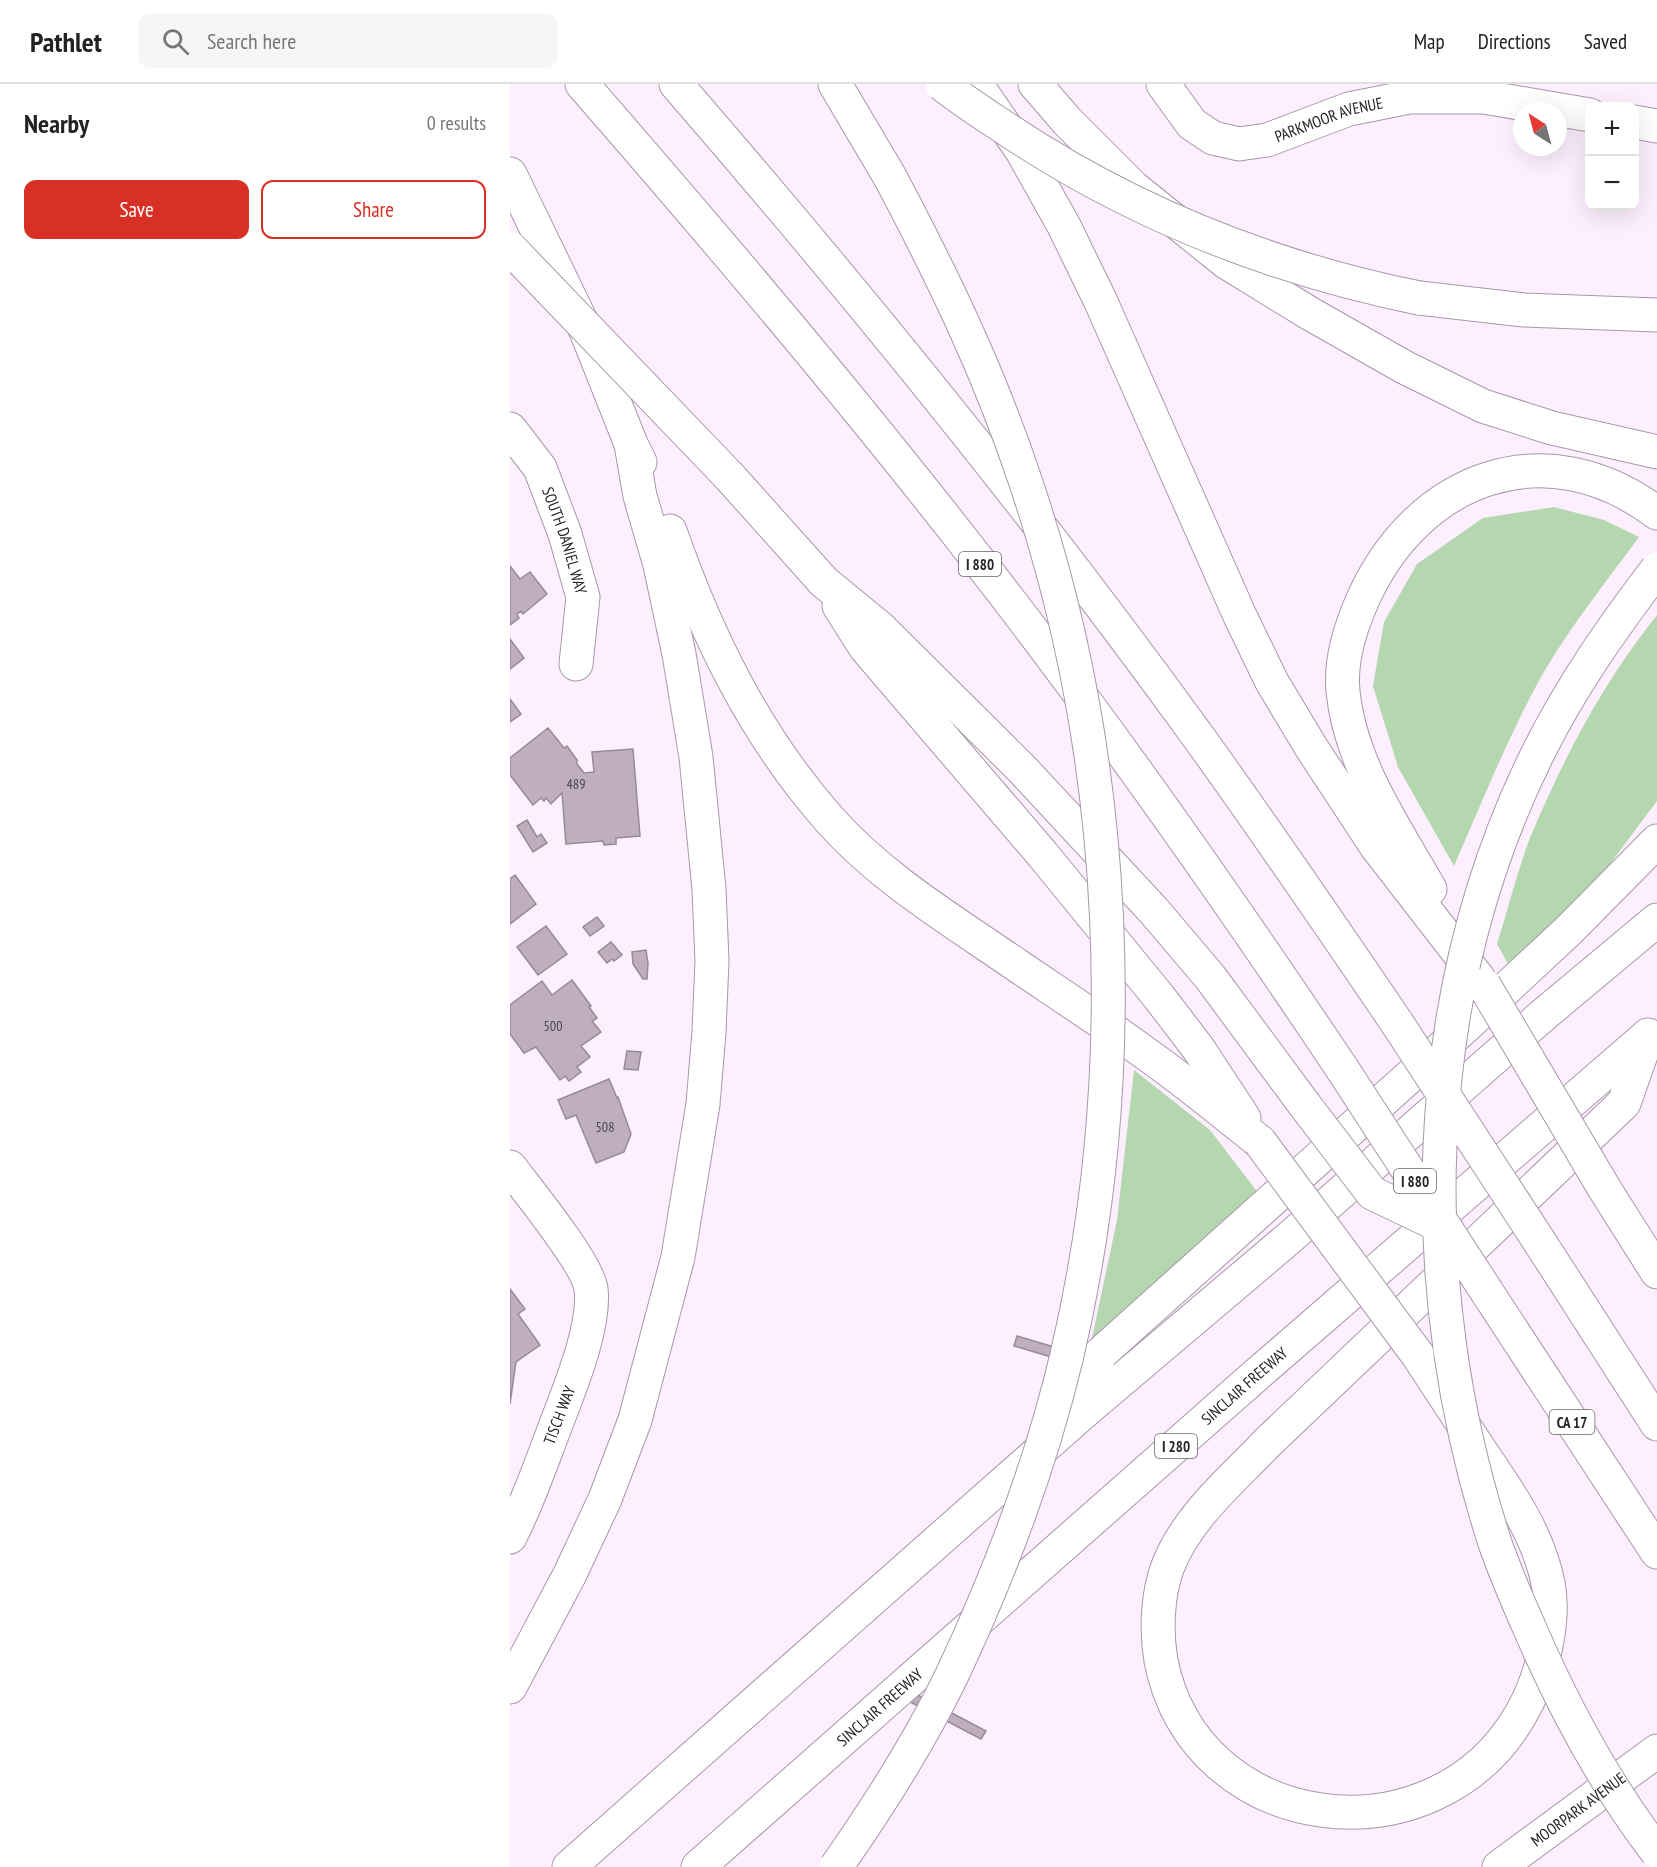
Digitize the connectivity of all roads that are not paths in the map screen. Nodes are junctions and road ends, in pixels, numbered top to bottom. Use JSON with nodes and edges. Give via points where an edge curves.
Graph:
{"nodes":[{"id":1,"x":582,"y":84,"type":"edge"},
{"id":2,"x":676,"y":84,"type":"edge"},
{"id":3,"x":834,"y":84,"type":"edge"},
{"id":4,"x":942,"y":84,"type":"edge"},
{"id":5,"x":976,"y":84,"type":"edge"},
{"id":6,"x":1035,"y":84,"type":"edge"},
{"id":7,"x":1163,"y":84,"type":"edge"},
{"id":8,"x":1585,"y":114,"type":"edge"},
{"id":9,"x":1639,"y":123,"type":"edge"},
{"id":10,"x":1657,"y":126,"type":"edge"},
{"id":11,"x":510,"y":174,"type":"edge"},
{"id":12,"x":510,"y":248,"type":"edge"},
{"id":13,"x":1657,"y":315,"type":"edge"},
{"id":14,"x":510,"y":429,"type":"edge"},
{"id":15,"x":631,"y":444,"type":"junction"},
{"id":16,"x":1657,"y":452,"type":"edge"},
{"id":17,"x":1657,"y":513,"type":"edge"},
{"id":18,"x":1657,"y":568,"type":"edge"},
{"id":19,"x":824,"y":582,"type":"junction"},
{"id":20,"x":576,"y":664,"type":"dead end"},
{"id":21,"x":1657,"y":841,"type":"edge"},
{"id":22,"x":1657,"y":920,"type":"edge"},
{"id":23,"x":1484,"y":985,"type":"junction"},
{"id":24,"x":1653,"y":1031,"type":"edge"},
{"id":25,"x":1260,"y":1142,"type":"junction"},
{"id":26,"x":510,"y":1167,"type":"edge"},
{"id":27,"x":1445,"y":1228,"type":"junction"},
{"id":28,"x":1657,"y":1272,"type":"edge"},
{"id":29,"x":1487,"y":1292,"type":"joint"},
{"id":30,"x":1084,"y":1412,"type":"junction"},
{"id":31,"x":1657,"y":1424,"type":"edge"},
{"id":32,"x":510,"y":1537,"type":"edge"},
{"id":33,"x":1657,"y":1552,"type":"edge"},
{"id":34,"x":510,"y":1687,"type":"edge"},
{"id":35,"x":1657,"y":1751,"type":"edge"},
{"id":36,"x":1657,"y":1852,"type":"edge"},
{"id":37,"x":569,"y":1867,"type":"edge"},
{"id":38,"x":698,"y":1867,"type":"edge"},
{"id":39,"x":836,"y":1867,"type":"edge"},
{"id":40,"x":1499,"y":1867,"type":"edge"}],
"edges":[{"from":1,"to":27,"type":"main road","number":"I 880","bridge":true,"via":[[907,470],[1029,626],[1238,914]]},
{"from":2,"to":31,"type":"main road","bridge":true,"via":[[960,424],[1196,734],[1397,1023]]},
{"from":3,"to":39,"type":"main road","bridge":true,"via":[[879,156],[941,274],[968,330],[1026,482],[1069,639],[1095,786],[1108,951],[1103,1118],[1095,1198],[1067,1356],[1041,1446],[987,1596],[950,1679],[903,1763]]},
{"from":4,"to":13,"type":"main road","bridge":true,"via":[[1040,152],[1132,202],[1230,245],[1303,271],[1419,298],[1524,310]]},
{"from":5,"to":23,"type":"main road","via":[[1022,151],[1083,264],[1272,682],[1376,846]]},
{"from":6,"to":16,"type":"main road","via":[[1134,188],[1226,262],[1309,313],[1483,406],[1552,429]]},
{"from":7,"to":8,"type":"main road","name":"PARKMOOR AVENUE","via":[[1192,124],[1213,138],[1239,144],[1267,140],[1349,109],[1409,97],[1484,97]]},
{"from":9,"to":10,"type":"main road"},
{"from":11,"to":15,"type":"main road","via":[[586,331]]},
{"from":12,"to":19,"type":"main road","bridge":true,"via":[[729,476]]},
{"from":14,"to":20,"type":"main road","name":"SOUTH DANIEL WAY","via":[[540,468],[583,597]]},
{"from":15,"to":25,"type":"main road","via":[[657,492],[700,610],[726,666],[794,777],[831,820],[872,861],[922,899],[1146,1054]]},
{"from":15,"to":34,"type":"main road","via":[[677,643],[696,758],[712,961],[704,1093],[678,1257],[635,1419],[605,1499]]},
{"from":17,"to":23,"type":"main road","via":[[1636,497],[1602,481],[1564,473],[1524,471],[1484,480],[1446,497],[1419,518],[1373,576],[1358,610],[1346,650],[1342,690],[1350,729],[1366,775]]},
{"from":18,"to":36,"type":"main road","bridge":true,"via":[[1574,684],[1506,825],[1461,972],[1442,1115],[1439,1194],[1450,1349],[1464,1428],[1497,1549],[1565,1705],[1627,1813]]},
{"from":19,"to":25,"type":"main road","via":[[865,647],[1159,997]]},
{"from":19,"to":27,"type":"main road","bridge":true,"via":[[879,627],[1023,770],[1154,910],[1210,977],[1371,1193]]},
{"from":21,"to":30,"type":"main road","via":[[1474,1018],[1099,1355]]},
{"from":22,"to":30,"type":"main road"},
{"from":23,"to":28,"type":"main road","bridge":true},
{"from":24,"to":25,"type":"main road","bridge":true,"via":[[1624,1102],[1267,1443],[1187,1531],[1168,1566],[1159,1605],[1158,1644],[1166,1683],[1181,1716],[1202,1746],[1260,1792],[1290,1805],[1327,1812],[1363,1812],[1406,1805],[1440,1791],[1478,1767],[1510,1734],[1531,1697],[1543,1659],[1549,1586],[1539,1549],[1509,1494],[1417,1354]]},
{"from":24,"to":38,"type":"main road","name":"SINCLAIR FREEWAY","number":"I 280"},
{"from":26,"to":32,"type":"main road","name":"TISCH WAY","via":[[582,1266],[591,1288],[589,1321],[574,1378]]},
{"from":27,"to":29,"type":"main road","number":"I 880","bridge":true},
{"from":29,"to":33,"type":"main road","number":"CA 17"},
{"from":30,"to":37,"type":"main road"},
{"from":35,"to":40,"type":"main road","name":"MOORPARK AVENUE"}]}
